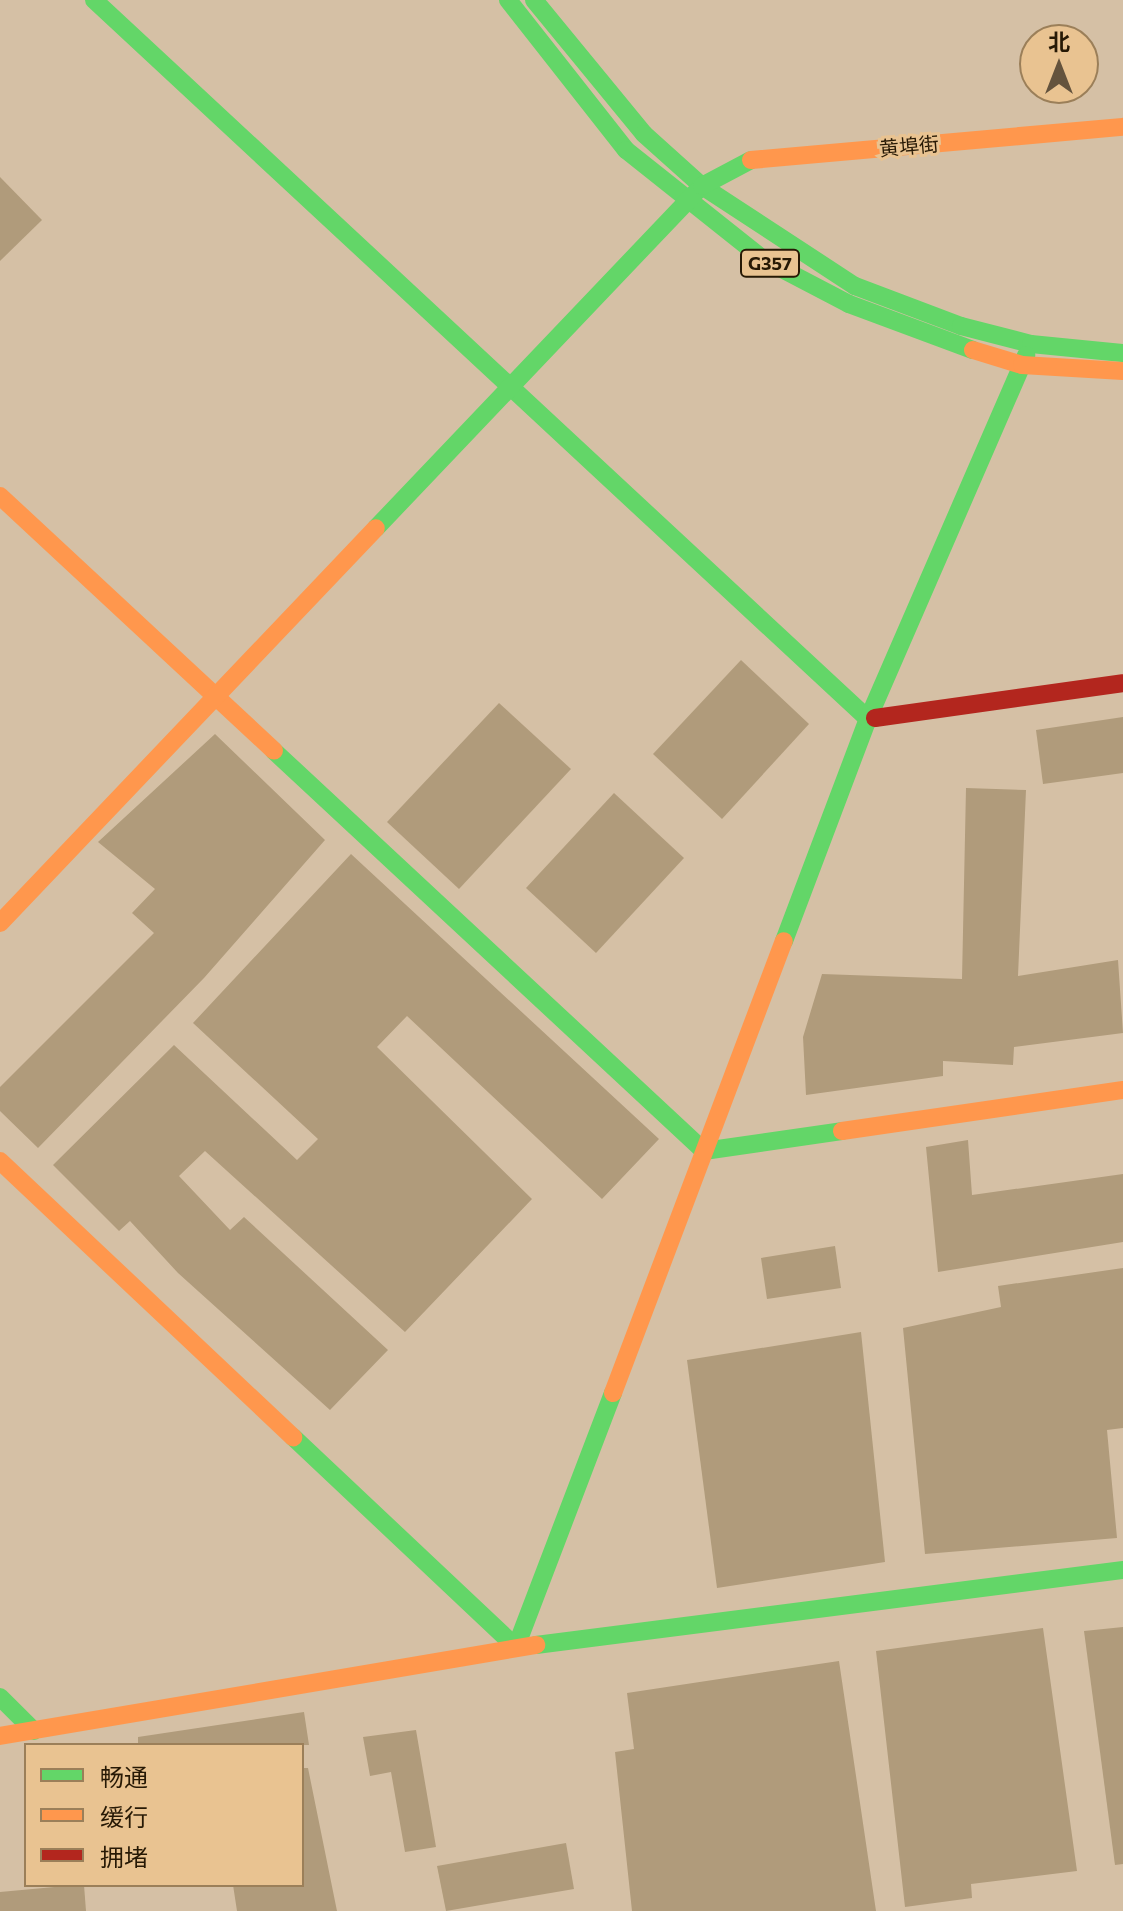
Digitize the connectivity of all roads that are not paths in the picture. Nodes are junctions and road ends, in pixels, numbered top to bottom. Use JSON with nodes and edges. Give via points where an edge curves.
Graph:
{"nodes":[{"id":1,"x":94,"y":0,"type":"edge"},
{"id":2,"x":508,"y":0,"type":"edge"},
{"id":3,"x":534,"y":0,"type":"edge"},
{"id":4,"x":1123,"y":127,"type":"edge"},
{"id":5,"x":702,"y":186,"type":"junction"},
{"id":6,"x":686,"y":203,"type":"junction"},
{"id":7,"x":1031,"y":344,"type":"junction"},
{"id":8,"x":1123,"y":353,"type":"edge"},
{"id":9,"x":1022,"y":365,"type":"junction"},
{"id":10,"x":1123,"y":371,"type":"edge"},
{"id":11,"x":507,"y":386,"type":"junction"},
{"id":12,"x":0,"y":496,"type":"edge"},
{"id":13,"x":1123,"y":683,"type":"edge"},
{"id":14,"x":214,"y":694,"type":"junction"},
{"id":15,"x":868,"y":719,"type":"junction"},
{"id":16,"x":0,"y":923,"type":"edge"},
{"id":17,"x":1123,"y":1090,"type":"edge"},
{"id":18,"x":704,"y":1151,"type":"junction"},
{"id":19,"x":0,"y":1161,"type":"edge"},
{"id":20,"x":1123,"y":1570,"type":"edge"},
{"id":21,"x":516,"y":1647,"type":"junction"},
{"id":22,"x":0,"y":1697,"type":"edge"},
{"id":23,"x":34,"y":1731,"type":"junction"},
{"id":24,"x":0,"y":1736,"type":"edge"}],
"edges":[{"from":1,"to":11,"type":"main road"},
{"from":2,"to":6,"type":"main road","number":"G357","via":[[626,150]]},
{"from":3,"to":5,"type":"main road","number":"G357","via":[[644,134]]},
{"from":4,"to":5,"type":"main road","name":"黄埠街","via":[[755,158]]},
{"from":5,"to":6,"type":"main road","name":"黄埠街"},
{"from":5,"to":7,"type":"main road","number":"G357","via":[[855,286],[961,326]]},
{"from":6,"to":9,"type":"main road","number":"G357","via":[[763,259],[849,304]]},
{"from":6,"to":11,"type":"main road","name":"黄埠街"},
{"from":7,"to":8,"type":"main road","number":"G357"},
{"from":7,"to":9,"type":"main road"},
{"from":9,"to":10,"type":"main road","number":"G357"},
{"from":9,"to":15,"type":"main road"},
{"from":11,"to":14,"type":"main road","name":"黄埠街"},
{"from":11,"to":15,"type":"main road"},
{"from":12,"to":14,"type":"main road"},
{"from":13,"to":15,"type":"main road"},
{"from":14,"to":16,"type":"main road","name":"黄埠街"},
{"from":14,"to":18,"type":"main road"},
{"from":15,"to":18,"type":"main road"},
{"from":17,"to":18,"type":"main road"},
{"from":18,"to":21,"type":"main road"},
{"from":19,"to":21,"type":"main road"},
{"from":20,"to":21,"type":"main road"},
{"from":21,"to":23,"type":"main road"},
{"from":22,"to":23,"type":"main road"},
{"from":23,"to":24,"type":"main road"}]}
